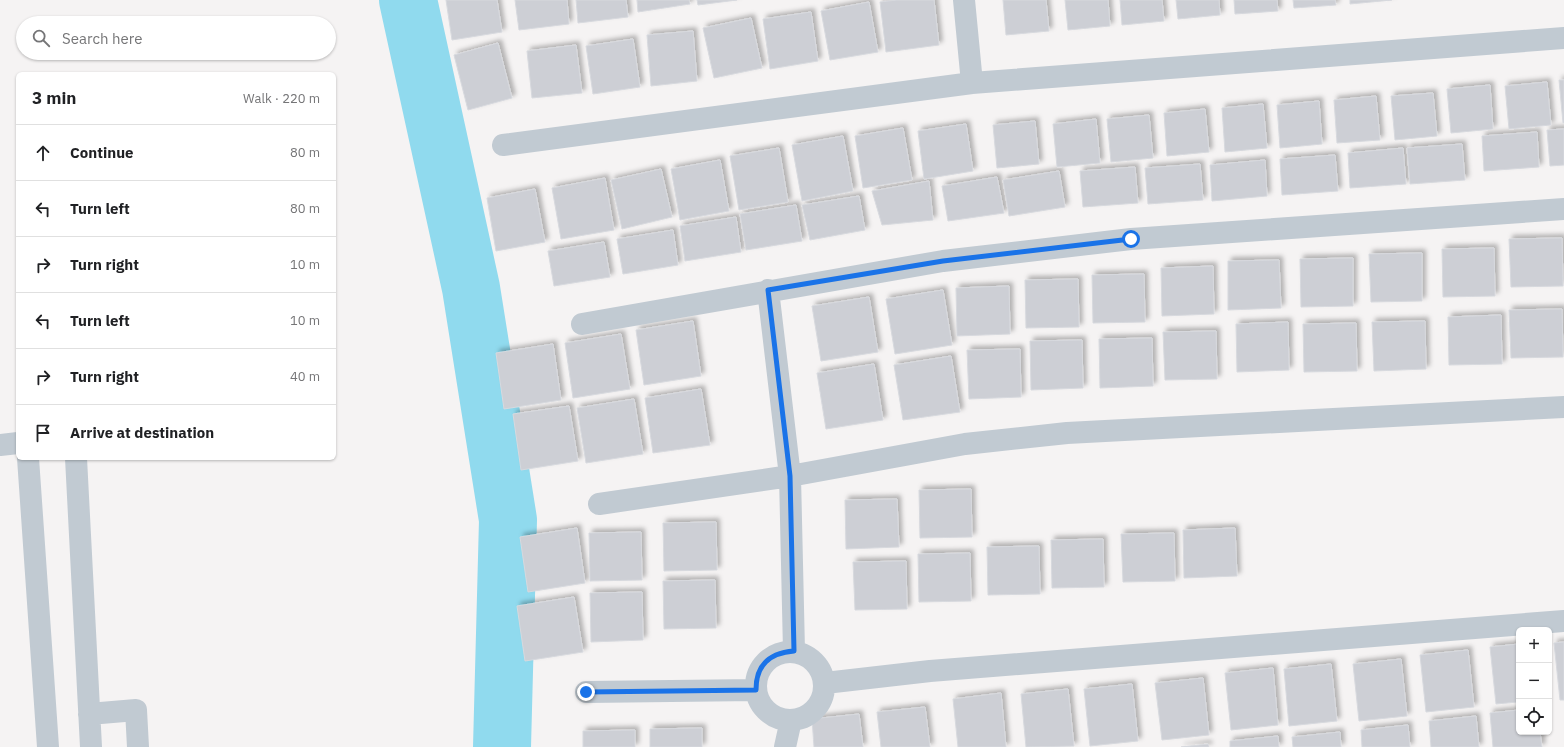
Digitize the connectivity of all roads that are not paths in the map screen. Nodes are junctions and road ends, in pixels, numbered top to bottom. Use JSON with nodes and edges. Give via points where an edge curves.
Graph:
{"nodes":[{"id":1,"x":964,"y":0,"type":"edge"},
{"id":2,"x":1564,"y":38,"type":"edge"},
{"id":3,"x":972,"y":83,"type":"junction"},
{"id":4,"x":503,"y":145,"type":"dead end"},
{"id":5,"x":1564,"y":209,"type":"edge"},
{"id":6,"x":768,"y":290,"type":"junction"},
{"id":7,"x":582,"y":324,"type":"dead end"},
{"id":8,"x":1564,"y":408,"type":"edge"},
{"id":9,"x":16,"y":443,"type":"edge"},
{"id":10,"x":0,"y":445,"type":"edge"},
{"id":11,"x":28,"y":460,"type":"edge"},
{"id":12,"x":76,"y":460,"type":"edge"},
{"id":13,"x":790,"y":476,"type":"junction"},
{"id":14,"x":599,"y":504,"type":"dead end"},
{"id":15,"x":1564,"y":621,"type":"edge"},
{"id":16,"x":794,"y":651,"type":"junction"},
{"id":17,"x":825,"y":683,"type":"junction"},
{"id":18,"x":756,"y":690,"type":"junction"},
{"id":19,"x":586,"y":692,"type":"dead end"},
{"id":20,"x":90,"y":714,"type":"junction"},
{"id":21,"x":791,"y":720,"type":"junction"},
{"id":22,"x":48,"y":747,"type":"edge"},
{"id":23,"x":91,"y":747,"type":"edge"},
{"id":24,"x":138,"y":747,"type":"edge"},
{"id":25,"x":785,"y":747,"type":"edge"}],
"edges":[{"from":1,"to":3,"type":"street"},
{"from":2,"to":3,"type":"street"},
{"from":3,"to":4,"type":"street"},
{"from":5,"to":6,"type":"street","via":[[1131,239],[943,261]]},
{"from":6,"to":7,"type":"street"},
{"from":6,"to":13,"type":"street"},
{"from":8,"to":13,"type":"street","via":[[1067,433],[964,444]]},
{"from":9,"to":10,"type":"street"},
{"from":11,"to":22,"type":"street"},
{"from":12,"to":20,"type":"street"},
{"from":13,"to":14,"type":"street"},
{"from":13,"to":16,"type":"street"},
{"from":15,"to":17,"type":"street","via":[[930,671]]},
{"from":16,"to":17,"type":"street","via":[[812,658],[823,674]]},
{"from":16,"to":18,"type":"street","via":[[774,655],[766,662],[756,680]]},
{"from":17,"to":21,"type":"street","via":[[820,704],[802,718]]},
{"from":18,"to":19,"type":"street"},
{"from":18,"to":21,"type":"street","via":[[764,708],[772,715]]},
{"from":20,"to":23,"type":"street"},
{"from":20,"to":24,"type":"street","via":[[136,710]]},
{"from":21,"to":25,"type":"street"}]}
